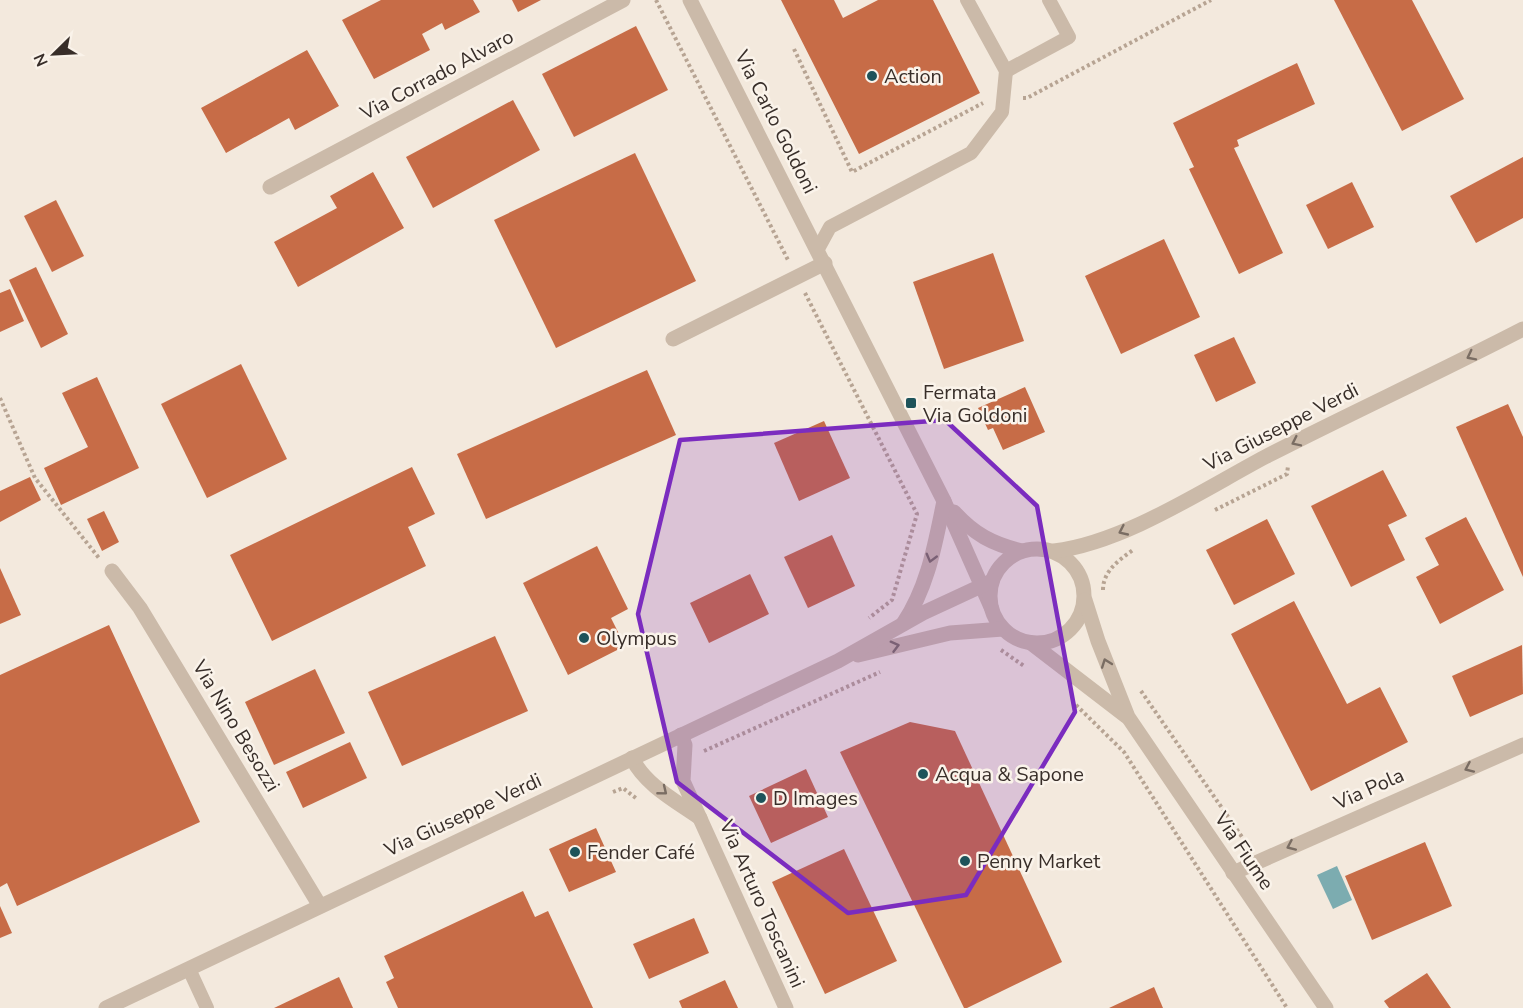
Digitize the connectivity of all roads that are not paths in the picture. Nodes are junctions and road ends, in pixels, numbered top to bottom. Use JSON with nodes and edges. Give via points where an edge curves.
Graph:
{"nodes":[{"id":1,"x":623,"y":0,"type":"edge"},
{"id":2,"x":690,"y":0,"type":"edge"},
{"id":3,"x":968,"y":0,"type":"edge"},
{"id":4,"x":1049,"y":0,"type":"edge"},
{"id":5,"x":1006,"y":71,"type":"junction"},
{"id":6,"x":270,"y":187,"type":"dead end"},
{"id":7,"x":821,"y":256,"type":"junction"},
{"id":8,"x":1523,"y":329,"type":"edge"},
{"id":9,"x":673,"y":339,"type":"dead end"},
{"id":10,"x":944,"y":501,"type":"junction"},
{"id":11,"x":1022,"y":551,"type":"junction"},
{"id":12,"x":1054,"y":551,"type":"junction"},
{"id":13,"x":112,"y":571,"type":"road end"},
{"id":14,"x":987,"y":583,"type":"junction"},
{"id":15,"x":1085,"y":600,"type":"junction"},
{"id":16,"x":903,"y":624,"type":"junction"},
{"id":17,"x":1003,"y":629,"type":"junction"},
{"id":18,"x":1031,"y":643,"type":"junction"},
{"id":19,"x":838,"y":661,"type":"junction"},
{"id":20,"x":1128,"y":717,"type":"junction"},
{"id":21,"x":681,"y":735,"type":"junction"},
{"id":22,"x":1523,"y":745,"type":"edge"},
{"id":23,"x":632,"y":758,"type":"junction"},
{"id":24,"x":700,"y":818,"type":"junction"},
{"id":25,"x":1233,"y":873,"type":"junction"},
{"id":26,"x":320,"y":906,"type":"junction"},
{"id":27,"x":189,"y":969,"type":"junction"},
{"id":28,"x":106,"y":1008,"type":"edge"},
{"id":29,"x":207,"y":1008,"type":"edge"},
{"id":30,"x":786,"y":1008,"type":"edge"},
{"id":31,"x":1326,"y":1008,"type":"edge"}],
"edges":[{"from":1,"to":6,"type":"street","name":"Via Corrado Alvaro"},
{"from":2,"to":7,"type":"street","name":"Via Carlo Goldoni"},
{"from":3,"to":5,"type":"lane"},
{"from":4,"to":5,"type":"lane","via":[[1069,37]]},
{"from":5,"to":7,"type":"lane","via":[[1002,112],[971,153],[830,227]]},
{"from":7,"to":9,"type":"street","via":[[797,277]]},
{"from":7,"to":10,"type":"street","name":"Via Carlo Goldoni"},
{"from":8,"to":12,"type":"street","name":"Via Giuseppe Verdi","one_way":true,"via":[[1123,532],[1082,547]]},
{"from":10,"to":11,"type":"street","name":"Via Carlo Goldoni","via":[[969,529],[984,539]]},
{"from":10,"to":14,"type":"street","name":"Via Carlo Goldoni"},
{"from":10,"to":16,"type":"street","one_way":true,"via":[[925,584]]},
{"from":11,"to":12,"type":"street"},
{"from":11,"to":14,"type":"street","via":[[1009,558]]},
{"from":12,"to":15,"type":"street","name":"Via Fiume","via":[[1077,570],[1084,584]]},
{"from":13,"to":26,"type":"street","name":"Via Nino Besozzi","via":[[140,608]]},
{"from":14,"to":16,"type":"street","name":"Via Giuseppe Verdi"},
{"from":14,"to":17,"type":"street","via":[[991,607]]},
{"from":15,"to":18,"type":"street","via":[[1081,615],[1061,637],[1047,643]]},
{"from":20,"to":15,"type":"street","name":"Via Fiume","one_way":true},
{"from":16,"to":19,"type":"street","name":"Via Giuseppe Verdi"},
{"from":17,"to":18,"type":"street","name":"Via Fiume"},
{"from":19,"to":17,"type":"street","name":"Via Giuseppe Verdi","one_way":true,"via":[[950,633]]},
{"from":18,"to":20,"type":"street","name":"Via Fiume"},
{"from":19,"to":21,"type":"street","name":"Via Giuseppe Verdi"},
{"from":20,"to":25,"type":"street","name":"Via Fiume"},
{"from":21,"to":23,"type":"street","name":"Via Giuseppe Verdi"},
{"from":21,"to":24,"type":"street","name":"Via Arturo Toscanini","via":[[685,745],[683,781]]},
{"from":22,"to":25,"type":"street","name":"Via Pola","one_way":true},
{"from":23,"to":24,"type":"street","name":"Via Arturo Toscanini","one_way":true,"via":[[638,771]]},
{"from":23,"to":26,"type":"street","name":"Via Giuseppe Verdi"},
{"from":24,"to":30,"type":"street","name":"Via Arturo Toscanini"},
{"from":25,"to":31,"type":"street","name":"Via Fiume"},
{"from":26,"to":27,"type":"street","name":"Via Giuseppe Verdi"},
{"from":27,"to":28,"type":"street","name":"Via Giuseppe Verdi"},
{"from":27,"to":29,"type":"lane"}]}
